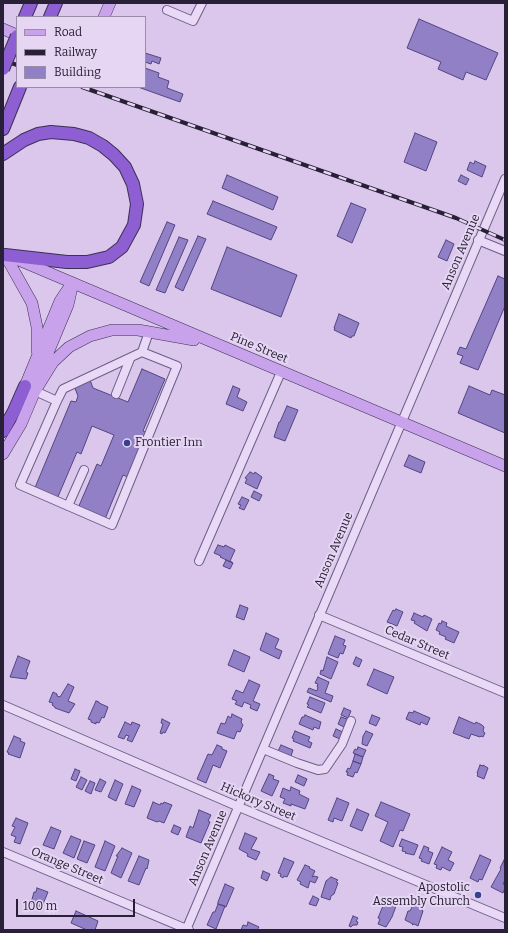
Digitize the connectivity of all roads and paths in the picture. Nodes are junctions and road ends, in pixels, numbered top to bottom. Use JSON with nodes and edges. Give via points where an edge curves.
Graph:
{"nodes":[{"id":1,"x":31,"y":3,"type":"edge"},
{"id":2,"x":56,"y":3,"type":"edge"},
{"id":3,"x":110,"y":3,"type":"edge"},
{"id":4,"x":202,"y":3,"type":"edge"},
{"id":5,"x":167,"y":10,"type":"dead end"},
{"id":6,"x":25,"y":16,"type":"edge"},
{"id":7,"x":50,"y":16,"type":"edge"},
{"id":8,"x":104,"y":16,"type":"edge"},
{"id":9,"x":4,"y":29,"type":"edge"},
{"id":10,"x":16,"y":35,"type":"edge"},
{"id":11,"x":16,"y":38,"type":"edge"},
{"id":12,"x":3,"y":69,"type":"edge"},
{"id":13,"x":19,"y":89,"type":"edge"},
{"id":14,"x":3,"y":129,"type":"edge"},
{"id":15,"x":3,"y":154,"type":"edge"},
{"id":16,"x":505,"y":179,"type":"edge"},
{"id":17,"x":502,"y":194,"type":"edge"},
{"id":18,"x":478,"y":240,"type":"junction"},
{"id":19,"x":505,"y":251,"type":"edge"},
{"id":20,"x":4,"y":254,"type":"edge"},
{"id":21,"x":72,"y":283,"type":"junction"},
{"id":22,"x":149,"y":332,"type":"junction"},
{"id":23,"x":213,"y":343,"type":"junction"},
{"id":24,"x":142,"y":352,"type":"junction"},
{"id":25,"x":130,"y":359,"type":"junction"},
{"id":26,"x":33,"y":368,"type":"junction"},
{"id":27,"x":281,"y":372,"type":"junction"},
{"id":28,"x":30,"y":388,"type":"junction"},
{"id":29,"x":116,"y":394,"type":"dead end"},
{"id":30,"x":57,"y":401,"type":"junction"},
{"id":31,"x":402,"y":422,"type":"junction"},
{"id":32,"x":3,"y":431,"type":"edge"},
{"id":33,"x":3,"y":454,"type":"edge"},
{"id":34,"x":505,"y":466,"type":"edge"},
{"id":35,"x":84,"y":470,"type":"dead end"},
{"id":36,"x":68,"y":506,"type":"junction"},
{"id":37,"x":199,"y":561,"type":"dead end"},
{"id":38,"x":320,"y":615,"type":"junction"},
{"id":39,"x":505,"y":693,"type":"edge"},
{"id":40,"x":3,"y":706,"type":"edge"},
{"id":41,"x":351,"y":721,"type":"dead end"},
{"id":42,"x":263,"y":749,"type":"junction"},
{"id":43,"x":239,"y":807,"type":"junction"},
{"id":44,"x":3,"y":852,"type":"edge"},
{"id":45,"x":505,"y":918,"type":"edge"},
{"id":46,"x":187,"y":930,"type":"edge"}],
"edges":[{"from":1,"to":6,"type":"highway"},
{"from":2,"to":7,"type":"highway"},
{"from":3,"to":8,"type":"main road"},
{"from":4,"to":5,"type":"street","via":[[193,21]]},
{"from":9,"to":10,"type":"main road"},
{"from":11,"to":12,"type":"highway","bridge":true},
{"from":13,"to":14,"type":"highway"},
{"from":15,"to":20,"type":"highway","via":[[38,134],[51,132],[89,138],[108,150],[125,167],[134,184],[137,204],[134,225],[122,247],[108,257],[87,262],[67,262]]},
{"from":16,"to":17,"type":"street","name":"Anson Avenue"},
{"from":17,"to":18,"type":"street","name":"Anson Avenue"},
{"from":18,"to":19,"type":"street"},
{"from":18,"to":31,"type":"street","name":"Anson Avenue"},
{"from":20,"to":21,"type":"main road","name":"Pine Street"},
{"from":20,"to":26,"type":"main road","via":[[32,303],[38,346]]},
{"from":21,"to":23,"type":"main road","name":"Pine Street"},
{"from":21,"to":26,"type":"main road","via":[[60,301]]},
{"from":21,"to":28,"type":"main road","via":[[68,305],[40,372]]},
{"from":22,"to":23,"type":"main road"},
{"from":22,"to":24,"type":"street"},
{"from":22,"to":28,"type":"main road","via":[[112,330],[90,336],[70,347]]},
{"from":23,"to":27,"type":"main road","name":"Pine Street"},
{"from":24,"to":25,"type":"street"},
{"from":24,"to":36,"type":"street","via":[[177,366],[112,526]]},
{"from":25,"to":29,"type":"street"},
{"from":25,"to":30,"type":"street","via":[[63,389]]},
{"from":26,"to":28,"type":"main road"},
{"from":27,"to":31,"type":"main road","name":"Pine Street"},
{"from":27,"to":37,"type":"street"},
{"from":28,"to":30,"type":"street"},
{"from":28,"to":32,"type":"highway"},
{"from":28,"to":33,"type":"main road","via":[[20,424]]},
{"from":30,"to":36,"type":"street","via":[[20,484]]},
{"from":31,"to":34,"type":"main road","name":"Pine Street"},
{"from":31,"to":38,"type":"street","name":"Anson Avenue"},
{"from":35,"to":36,"type":"street"},
{"from":38,"to":39,"type":"street","name":"Cedar Street"},
{"from":38,"to":42,"type":"street","name":"Anson Avenue"},
{"from":40,"to":43,"type":"street","name":"Hickory Street"},
{"from":41,"to":42,"type":"street","via":[[342,744],[325,769],[318,770]]},
{"from":42,"to":43,"type":"street","name":"Anson Avenue"},
{"from":43,"to":45,"type":"street","name":"Hickory Street"},
{"from":43,"to":46,"type":"street","name":"Anson Avenue"},
{"from":44,"to":46,"type":"street","name":"Orange Street"}]}
